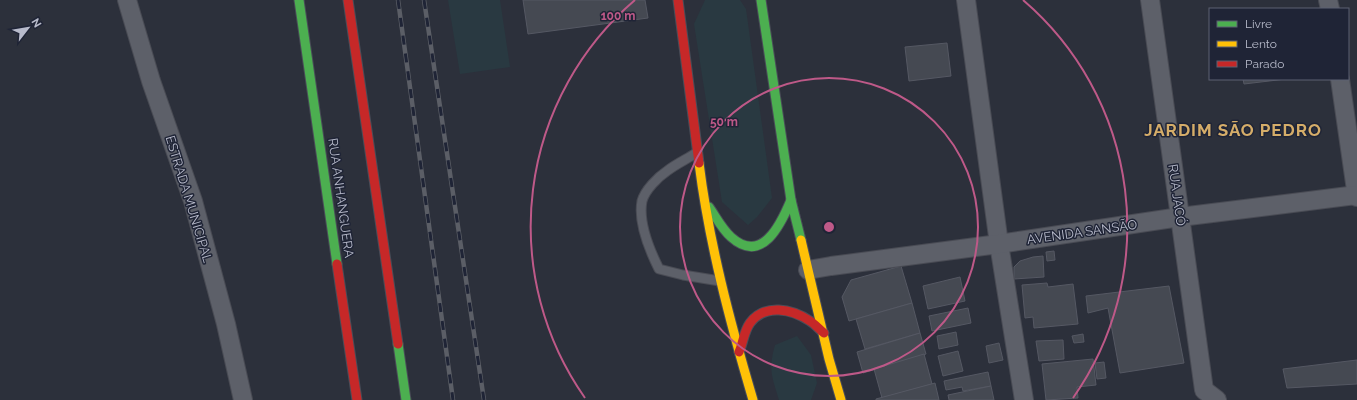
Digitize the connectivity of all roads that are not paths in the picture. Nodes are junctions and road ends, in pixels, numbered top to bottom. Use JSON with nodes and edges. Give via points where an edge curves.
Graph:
{"nodes":[{"id":1,"x":127,"y":0,"type":"edge"},
{"id":2,"x":299,"y":0,"type":"edge"},
{"id":3,"x":348,"y":0,"type":"edge"},
{"id":4,"x":678,"y":0,"type":"edge"},
{"id":5,"x":761,"y":0,"type":"edge"},
{"id":6,"x":966,"y":0,"type":"edge"},
{"id":7,"x":1150,"y":0,"type":"edge"},
{"id":8,"x":1340,"y":80,"type":"edge"},
{"id":9,"x":697,"y":153,"type":"junction"},
{"id":10,"x":1357,"y":195,"type":"edge"},
{"id":11,"x":703,"y":197,"type":"junction"},
{"id":12,"x":791,"y":200,"type":"junction"},
{"id":13,"x":1180,"y":217,"type":"junction"},
{"id":14,"x":999,"y":244,"type":"junction"},
{"id":15,"x":808,"y":270,"type":"junction"},
{"id":16,"x":721,"y":281,"type":"junction"},
{"id":17,"x":824,"y":333,"type":"junction"},
{"id":18,"x":739,"y":352,"type":"junction"},
{"id":19,"x":1211,"y":395,"type":"edge"},
{"id":20,"x":243,"y":400,"type":"edge"},
{"id":21,"x":357,"y":400,"type":"edge"},
{"id":22,"x":406,"y":400,"type":"edge"},
{"id":23,"x":753,"y":400,"type":"edge"},
{"id":24,"x":841,"y":400,"type":"edge"},
{"id":25,"x":1024,"y":400,"type":"edge"}],
"edges":[{"from":1,"to":20,"type":"street","name":"ESTRADA MUNICIPAL","via":[[151,81],[193,201],[226,324]]},
{"from":2,"to":21,"type":"main road","name":"RUA ANHANGUERA"},
{"from":3,"to":22,"type":"main road"},
{"from":4,"to":9,"type":"main road"},
{"from":5,"to":12,"type":"main road"},
{"from":6,"to":14,"type":"street"},
{"from":7,"to":13,"type":"street","name":"RUA JACÓ"},
{"from":8,"to":10,"type":"street"},
{"from":9,"to":11,"type":"main road"},
{"from":9,"to":16,"type":"lane","via":[[667,171],[642,200],[645,232],[659,269]]},
{"from":10,"to":13,"type":"street","name":"AVENIDA SANSÃO"},
{"from":11,"to":12,"type":"main road","via":[[736,241],[751,248],[764,245],[769,240]]},
{"from":11,"to":16,"type":"main road"},
{"from":12,"to":15,"type":"main road"},
{"from":13,"to":14,"type":"street","name":"AVENIDA SANSÃO"},
{"from":13,"to":19,"type":"street","name":"RUA JACÓ"},
{"from":14,"to":15,"type":"street","name":"AVENIDA SANSÃO"},
{"from":14,"to":25,"type":"street"},
{"from":15,"to":17,"type":"main road"},
{"from":16,"to":18,"type":"main road"},
{"from":17,"to":18,"type":"main road","via":[[808,319],[794,312],[769,310],[758,315],[750,323]]},
{"from":17,"to":24,"type":"main road"},
{"from":18,"to":23,"type":"main road"}]}
